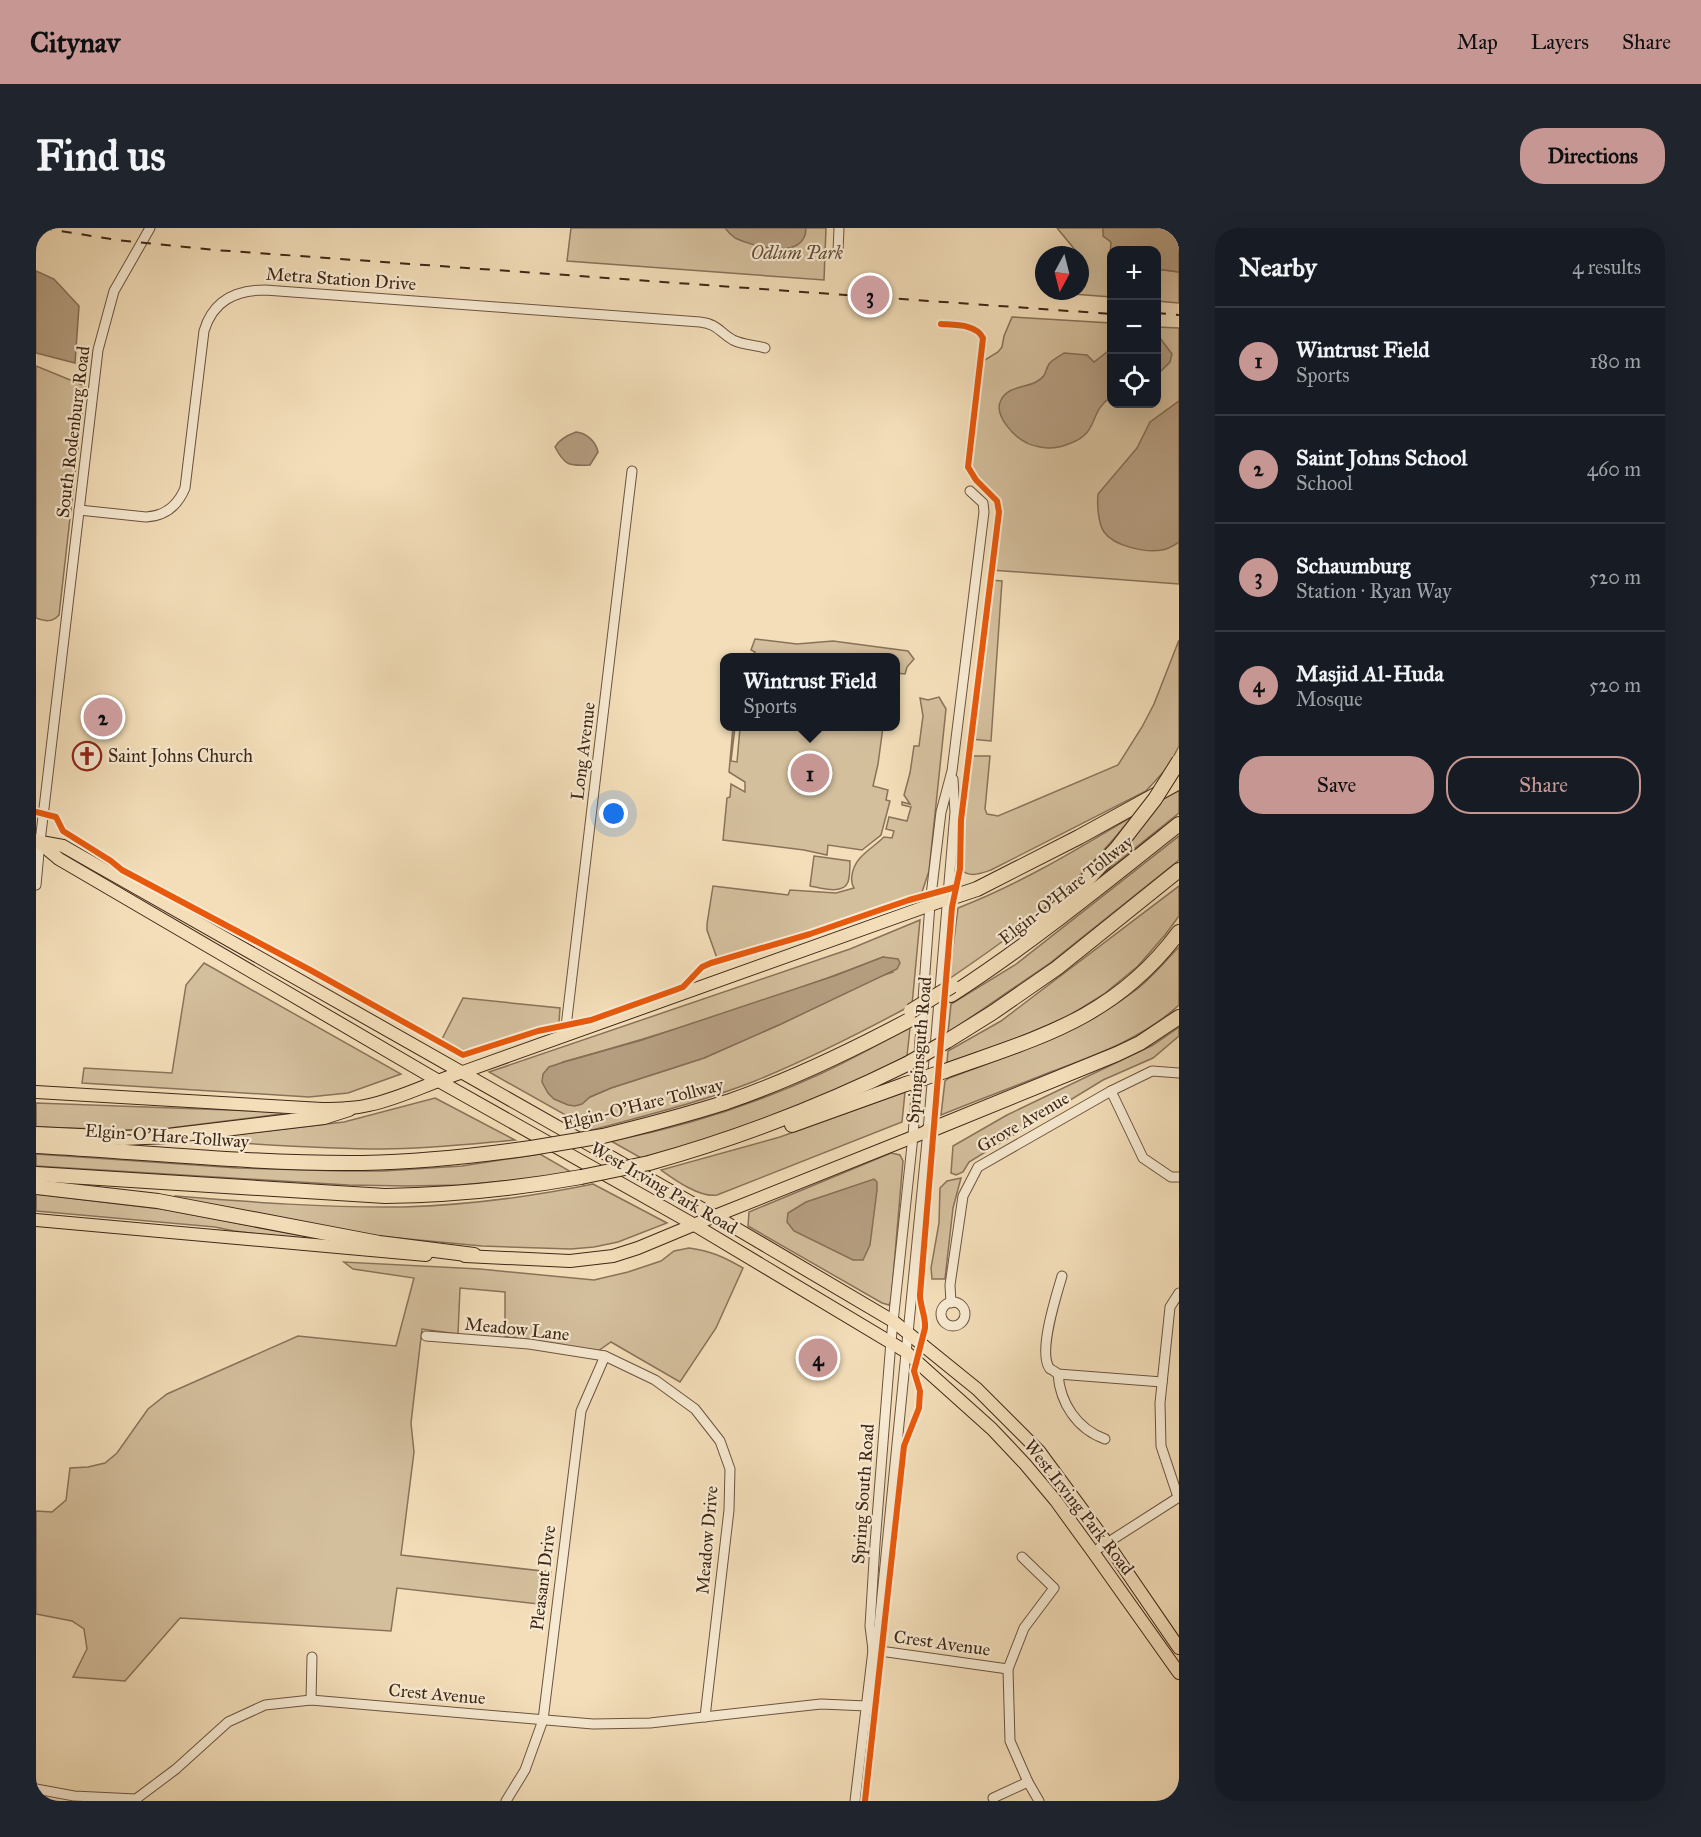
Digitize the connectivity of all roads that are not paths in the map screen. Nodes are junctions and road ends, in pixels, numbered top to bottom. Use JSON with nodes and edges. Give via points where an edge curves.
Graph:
{"nodes":[{"id":1,"x":150,"y":228,"type":"edge"},
{"id":2,"x":839,"y":228,"type":"edge"},
{"id":3,"x":837,"y":250,"type":"dead end"},
{"id":4,"x":765,"y":348,"type":"dead end"},
{"id":5,"x":632,"y":471,"type":"dead end"},
{"id":6,"x":970,"y":491,"type":"dead end"},
{"id":7,"x":80,"y":510,"type":"junction"},
{"id":8,"x":1179,"y":761,"type":"edge"},
{"id":9,"x":952,"y":771,"type":"junction"},
{"id":10,"x":1179,"y":782,"type":"edge"},
{"id":11,"x":1179,"y":824,"type":"edge"},
{"id":12,"x":38,"y":841,"type":"edge"},
{"id":13,"x":1179,"y":870,"type":"edge"},
{"id":14,"x":36,"y":885,"type":"edge"},
{"id":15,"x":947,"y":899,"type":"junction"},
{"id":16,"x":930,"y":904,"type":"junction"},
{"id":17,"x":1179,"y":932,"type":"edge"},
{"id":18,"x":952,"y":990,"type":"junction"},
{"id":19,"x":1179,"y":1017,"type":"edge"},
{"id":20,"x":565,"y":1035,"type":"junction"},
{"id":21,"x":463,"y":1072,"type":"junction"},
{"id":22,"x":1179,"y":1073,"type":"edge"},
{"id":23,"x":437,"y":1080,"type":"junction"},
{"id":24,"x":36,"y":1088,"type":"edge"},
{"id":25,"x":1111,"y":1091,"type":"junction"},
{"id":26,"x":36,"y":1092,"type":"edge"},
{"id":27,"x":50,"y":1093,"type":"junction"},
{"id":28,"x":349,"y":1109,"type":"junction"},
{"id":29,"x":928,"y":1131,"type":"junction"},
{"id":30,"x":36,"y":1134,"type":"edge"},
{"id":31,"x":913,"y":1136,"type":"junction"},
{"id":32,"x":732,"y":1139,"type":"junction"},
{"id":33,"x":36,"y":1146,"type":"edge"},
{"id":34,"x":36,"y":1174,"type":"edge"},
{"id":35,"x":1179,"y":1177,"type":"edge"},
{"id":36,"x":36,"y":1187,"type":"edge"},
{"id":37,"x":715,"y":1215,"type":"junction"},
{"id":38,"x":36,"y":1220,"type":"edge"},
{"id":39,"x":693,"y":1224,"type":"junction"},
{"id":40,"x":474,"y":1255,"type":"junction"},
{"id":41,"x":1062,"y":1275,"type":"dead end"},
{"id":42,"x":1179,"y":1293,"type":"edge"},
{"id":43,"x":951,"y":1303,"type":"dead end"},
{"id":44,"x":893,"y":1321,"type":"junction"},
{"id":45,"x":907,"y":1332,"type":"junction"},
{"id":46,"x":426,"y":1336,"type":"dead end"},
{"id":47,"x":891,"y":1341,"type":"junction"},
{"id":48,"x":905,"y":1351,"type":"junction"},
{"id":49,"x":605,"y":1356,"type":"junction"},
{"id":50,"x":1058,"y":1374,"type":"junction"},
{"id":51,"x":1162,"y":1382,"type":"junction"},
{"id":52,"x":1105,"y":1439,"type":"dead end"},
{"id":53,"x":1178,"y":1497,"type":"edge"},
{"id":54,"x":1107,"y":1543,"type":"junction"},
{"id":55,"x":1094,"y":1552,"type":"junction"},
{"id":56,"x":1022,"y":1557,"type":"dead end"},
{"id":57,"x":1179,"y":1648,"type":"edge"},
{"id":58,"x":873,"y":1650,"type":"junction"},
{"id":59,"x":312,"y":1657,"type":"dead end"},
{"id":60,"x":1008,"y":1669,"type":"junction"},
{"id":61,"x":1179,"y":1673,"type":"edge"},
{"id":62,"x":311,"y":1700,"type":"junction"},
{"id":63,"x":867,"y":1706,"type":"junction"},
{"id":64,"x":705,"y":1717,"type":"junction"},
{"id":65,"x":543,"y":1720,"type":"junction"},
{"id":66,"x":1028,"y":1782,"type":"junction"},
{"id":67,"x":36,"y":1789,"type":"edge"},
{"id":68,"x":993,"y":1798,"type":"dead end"},
{"id":69,"x":138,"y":1800,"type":"edge"},
{"id":70,"x":506,"y":1801,"type":"edge"},
{"id":71,"x":855,"y":1801,"type":"edge"},
{"id":72,"x":1039,"y":1801,"type":"edge"}],
"edges":[{"from":1,"to":7,"type":"street","name":"South Rodenburg Road","via":[[114,291],[98,350]]},
{"from":2,"to":3,"type":"street"},
{"from":4,"to":7,"type":"street","name":"Metra Station Drive","via":[[740,343],[710,323],[265,290],[242,292],[222,302],[207,320],[182,495],[157,516]]},
{"from":5,"to":20,"type":"street","name":"Long Avenue"},
{"from":6,"to":9,"type":"street","name":"Springinsguth Road","via":[[983,503],[984,512]]},
{"from":7,"to":12,"type":"street","name":"South Rodenburg Road"},
{"from":8,"to":18,"type":"highway","bridge":true,"via":[[1155,799],[1086,882]]},
{"from":9,"to":15,"type":"street","name":"Springinsguth Road","via":[[955,812]]},
{"from":9,"to":16,"type":"street","name":"Springinsguth Road","via":[[940,812]]},
{"from":10,"to":15,"type":"highway","via":[[987,884]]},
{"from":11,"to":18,"type":"highway","name":"Elgin-O'Hare Tollway","via":[[1043,932],[991,970]]},
{"from":12,"to":14,"type":"street","name":"South Rodenburg Road"},
{"from":12,"to":21,"type":"main road","name":"West Irving Park Road","via":[[63,846]]},
{"from":12,"to":23,"type":"main road","name":"West Irving Park Road","via":[[59,859]]},
{"from":13,"to":32,"type":"highway","bridge":true,"via":[[1048,974],[947,1041],[831,1100]]},
{"from":15,"to":16,"type":"main road"},
{"from":15,"to":29,"type":"street","name":"Springinsguth Road"},
{"from":16,"to":20,"type":"main road"},
{"from":16,"to":31,"type":"street","name":"Springinsguth Road"},
{"from":17,"to":32,"type":"highway","bridge":true,"via":[[1136,981],[1071,1023],[760,1136]]},
{"from":18,"to":33,"type":"highway","name":"Elgin-O'Hare Tollway","bridge":true,"via":[[873,1040],[727,1102],[603,1136],[531,1149],[364,1163]]},
{"from":19,"to":29,"type":"highway","via":[[1117,1054]]},
{"from":20,"to":21,"type":"main road"},
{"from":21,"to":23,"type":"main road"},
{"from":21,"to":37,"type":"main road","name":"West Irving Park Road"},
{"from":22,"to":25,"type":"street","name":"Grove Avenue","via":[[1152,1071]]},
{"from":23,"to":28,"type":"main road","via":[[400,1096]]},
{"from":23,"to":39,"type":"main road","name":"West Irving Park Road"},
{"from":24,"to":27,"type":"main road"},
{"from":25,"to":35,"type":"street","via":[[1143,1158],[1171,1177]]},
{"from":25,"to":43,"type":"street","name":"Grove Avenue","via":[[978,1167],[963,1196]]},
{"from":26,"to":27,"type":"main road"},
{"from":27,"to":28,"type":"main road"},
{"from":28,"to":30,"type":"highway","via":[[324,1117],[168,1136]]},
{"from":29,"to":31,"type":"main road"},
{"from":29,"to":45,"type":"street","name":"Springinsguth Road"},
{"from":31,"to":37,"type":"main road"},
{"from":31,"to":44,"type":"street","name":"Springinsguth Road"},
{"from":32,"to":34,"type":"highway","bridge":true,"via":[[649,1163],[581,1177],[437,1195],[385,1196]]},
{"from":36,"to":40,"type":"highway","via":[[158,1201],[379,1243]]},
{"from":37,"to":39,"type":"main road"},
{"from":37,"to":44,"type":"main road","name":"West Irving Park Road"},
{"from":38,"to":40,"type":"main road","via":[[318,1246]]},
{"from":39,"to":40,"type":"main road","via":[[638,1248],[590,1260]]},
{"from":39,"to":47,"type":"main road","name":"West Irving Park Road"},
{"from":41,"to":50,"type":"street","via":[[1048,1324],[1046,1347],[1050,1369]]},
{"from":42,"to":51,"type":"street","via":[[1170,1307]]},
{"from":44,"to":45,"type":"main road","name":"West Irving Park Road"},
{"from":44,"to":47,"type":"street","name":"Springinsguth Road"},
{"from":45,"to":48,"type":"street","name":"Springinsguth Road"},
{"from":45,"to":54,"type":"main road","name":"West Irving Park Road","via":[[977,1389],[1039,1451]]},
{"from":46,"to":49,"type":"street","name":"Meadow Lane","via":[[529,1344]]},
{"from":47,"to":48,"type":"main road","name":"West Irving Park Road"},
{"from":47,"to":58,"type":"street","name":"Spring South Road","via":[[870,1626]]},
{"from":48,"to":55,"type":"main road","name":"West Irving Park Road","via":[[1025,1464]]},
{"from":48,"to":58,"type":"street","name":"Spring South Road","via":[[879,1626]]},
{"from":49,"to":64,"type":"street","name":"Meadow Drive","via":[[655,1380],[695,1409],[720,1441],[730,1469],[729,1510]]},
{"from":49,"to":65,"type":"street","name":"Pleasant Drive","via":[[581,1411]]},
{"from":50,"to":51,"type":"street"},
{"from":50,"to":52,"type":"street","via":[[1067,1408],[1094,1435]]},
{"from":51,"to":53,"type":"street","via":[[1161,1446]]},
{"from":53,"to":54,"type":"street"},
{"from":54,"to":55,"type":"street"},
{"from":54,"to":57,"type":"main road","name":"West Irving Park Road"},
{"from":55,"to":61,"type":"main road","name":"West Irving Park Road"},
{"from":56,"to":60,"type":"street","via":[[1054,1588],[1024,1628]]},
{"from":58,"to":60,"type":"street","name":"Crest Avenue"},
{"from":58,"to":63,"type":"street","name":"Spring South Road"},
{"from":59,"to":62,"type":"street"},
{"from":60,"to":66,"type":"street","via":[[1010,1741]]},
{"from":62,"to":65,"type":"street","name":"Crest Avenue"},
{"from":62,"to":69,"type":"street","name":"Crest Avenue","via":[[264,1705],[228,1722]]},
{"from":63,"to":64,"type":"street","name":"Crest Avenue","via":[[821,1704]]},
{"from":63,"to":71,"type":"street","name":"Spring South Road"},
{"from":64,"to":65,"type":"street","name":"Crest Avenue","via":[[650,1723]]},
{"from":65,"to":70,"type":"street","name":"Pleasant Drive","via":[[525,1770]]},
{"from":66,"to":68,"type":"street"},
{"from":66,"to":72,"type":"street"},
{"from":67,"to":69,"type":"street","name":"Crest Avenue"}]}
